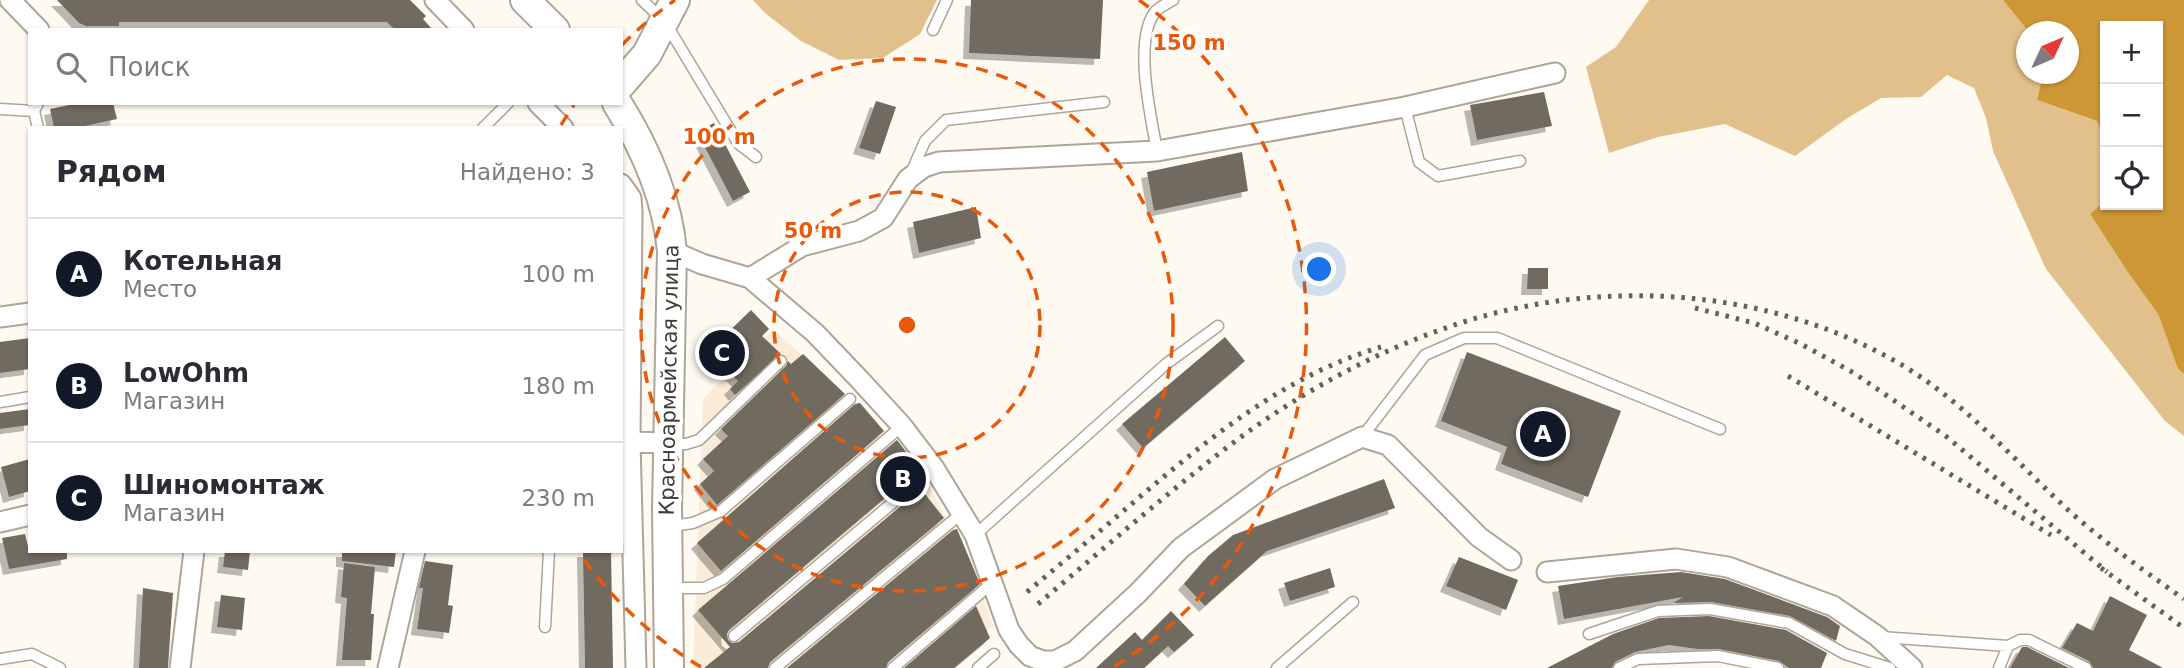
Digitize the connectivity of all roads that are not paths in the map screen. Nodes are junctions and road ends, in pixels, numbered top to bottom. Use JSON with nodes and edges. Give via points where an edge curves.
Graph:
{"nodes":[{"id":1,"x":9,"y":0,"type":"edge"},
{"id":2,"x":435,"y":0,"type":"edge"},
{"id":3,"x":525,"y":0,"type":"edge"},
{"id":4,"x":642,"y":0,"type":"edge"},
{"id":5,"x":947,"y":0,"type":"edge"},
{"id":6,"x":1173,"y":0,"type":"edge"},
{"id":7,"x":670,"y":11,"type":"edge"},
{"id":8,"x":36,"y":28,"type":"edge"},
{"id":9,"x":462,"y":28,"type":"edge"},
{"id":10,"x":553,"y":28,"type":"edge"},
{"id":11,"x":933,"y":30,"type":"dead end"},
{"id":12,"x":1555,"y":73,"type":"dead end"},
{"id":13,"x":623,"y":82,"type":"edge"},
{"id":14,"x":1104,"y":102,"type":"dead end"},
{"id":15,"x":506,"y":105,"type":"edge"},
{"id":16,"x":540,"y":105,"type":"edge"},
{"id":17,"x":618,"y":105,"type":"edge"},
{"id":18,"x":36,"y":107,"type":"edge"},
{"id":19,"x":1405,"y":107,"type":"junction"},
{"id":20,"x":0,"y":109,"type":"edge"},
{"id":21,"x":38,"y":126,"type":"edge"},
{"id":22,"x":485,"y":126,"type":"edge"},
{"id":23,"x":561,"y":126,"type":"edge"},
{"id":24,"x":1157,"y":151,"type":"junction"},
{"id":25,"x":756,"y":157,"type":"dead end"},
{"id":26,"x":1520,"y":161,"type":"dead end"},
{"id":27,"x":908,"y":179,"type":"junction"},
{"id":28,"x":623,"y":187,"type":"edge"},
{"id":29,"x":672,"y":251,"type":"junction"},
{"id":30,"x":750,"y":278,"type":"junction"},
{"id":31,"x":28,"y":313,"type":"edge"},
{"id":32,"x":0,"y":317,"type":"edge"},
{"id":33,"x":1218,"y":326,"type":"dead end"},
{"id":34,"x":780,"y":361,"type":"dead end"},
{"id":35,"x":28,"y":397,"type":"edge"},
{"id":36,"x":850,"y":399,"type":"dead end"},
{"id":37,"x":0,"y":402,"type":"edge"},
{"id":38,"x":902,"y":426,"type":"junction"},
{"id":39,"x":1720,"y":429,"type":"dead end"},
{"id":40,"x":1363,"y":437,"type":"junction"},
{"id":41,"x":626,"y":442,"type":"edge"},
{"id":42,"x":668,"y":443,"type":"junction"},
{"id":43,"x":934,"y":468,"type":"junction"},
{"id":44,"x":962,"y":513,"type":"junction"},
{"id":45,"x":28,"y":515,"type":"edge"},
{"id":46,"x":0,"y":522,"type":"edge"},
{"id":47,"x":667,"y":526,"type":"junction"},
{"id":48,"x":975,"y":535,"type":"junction"},
{"id":49,"x":194,"y":553,"type":"edge"},
{"id":50,"x":415,"y":553,"type":"edge"},
{"id":51,"x":549,"y":553,"type":"edge"},
{"id":52,"x":1511,"y":560,"type":"dead end"},
{"id":53,"x":1547,"y":572,"type":"dead end"},
{"id":54,"x":991,"y":584,"type":"junction"},
{"id":55,"x":668,"y":587,"type":"junction"},
{"id":56,"x":1353,"y":602,"type":"dead end"},
{"id":57,"x":545,"y":627,"type":"dead end"},
{"id":58,"x":1589,"y":634,"type":"dead end"},
{"id":59,"x":734,"y":636,"type":"dead end"},
{"id":60,"x":1877,"y":636,"type":"junction"},
{"id":61,"x":2008,"y":646,"type":"junction"},
{"id":62,"x":994,"y":654,"type":"dead end"},
{"id":63,"x":0,"y":659,"type":"edge"},
{"id":64,"x":60,"y":668,"type":"edge"},
{"id":65,"x":180,"y":668,"type":"edge"},
{"id":66,"x":388,"y":668,"type":"edge"},
{"id":67,"x":636,"y":668,"type":"edge"},
{"id":68,"x":669,"y":668,"type":"edge"},
{"id":69,"x":775,"y":668,"type":"edge"},
{"id":70,"x":893,"y":668,"type":"edge"},
{"id":71,"x":978,"y":668,"type":"edge"},
{"id":72,"x":1277,"y":668,"type":"edge"},
{"id":73,"x":1619,"y":668,"type":"edge"},
{"id":74,"x":1778,"y":668,"type":"edge"},
{"id":75,"x":1890,"y":668,"type":"edge"},
{"id":76,"x":1912,"y":668,"type":"edge"},
{"id":77,"x":1999,"y":668,"type":"edge"},
{"id":78,"x":2086,"y":668,"type":"edge"}],
"edges":[{"from":1,"to":8,"type":"street"},
{"from":2,"to":9,"type":"street"},
{"from":3,"to":10,"type":"main road"},
{"from":4,"to":7,"type":"lane"},
{"from":5,"to":11,"type":"lane"},
{"from":6,"to":24,"type":"lane","via":[[1156,10],[1146,32],[1146,92]]},
{"from":7,"to":13,"type":"main road","via":[[647,54]]},
{"from":7,"to":25,"type":"lane","via":[[738,143]]},
{"from":12,"to":19,"type":"street"},
{"from":14,"to":27,"type":"lane","via":[[946,120],[925,141]]},
{"from":15,"to":22,"type":"lane"},
{"from":16,"to":23,"type":"street"},
{"from":17,"to":29,"type":"main road","name":"Красноармейская улица","via":[[661,190]]},
{"from":18,"to":20,"type":"lane"},
{"from":18,"to":21,"type":"lane"},
{"from":19,"to":24,"type":"street"},
{"from":19,"to":26,"type":"lane","via":[[1419,162],[1438,176]]},
{"from":24,"to":27,"type":"street","via":[[939,162]]},
{"from":27,"to":30,"type":"street","via":[[883,218],[859,231],[802,246]]},
{"from":28,"to":41,"type":"street","via":[[631,198],[632,212]]},
{"from":29,"to":30,"type":"street"},
{"from":29,"to":42,"type":"main road","name":"Красноармейская улица"},
{"from":30,"to":38,"type":"street","via":[[815,333]]},
{"from":31,"to":32,"type":"street"},
{"from":33,"to":48,"type":"lane","via":[[1166,365]]},
{"from":34,"to":42,"type":"lane","via":[[699,440]]},
{"from":35,"to":37,"type":"lane"},
{"from":36,"to":47,"type":"lane","via":[[720,511],[693,523]]},
{"from":38,"to":43,"type":"street"},
{"from":38,"to":55,"type":"lane","via":[[723,579],[704,588]]},
{"from":39,"to":40,"type":"lane","via":[[1497,338],[1464,338],[1425,355]]},
{"from":40,"to":52,"type":"street","via":[[1388,445],[1479,537]]},
{"from":40,"to":54,"type":"street","via":[[1275,479],[1181,548],[1075,651],[1055,661],[1030,656],[1019,645]]},
{"from":41,"to":42,"type":"street"},
{"from":41,"to":67,"type":"street"},
{"from":42,"to":47,"type":"main road","name":"Красноармейская улица"},
{"from":43,"to":44,"type":"street"},
{"from":43,"to":59,"type":"lane"},
{"from":44,"to":48,"type":"street"},
{"from":44,"to":69,"type":"lane"},
{"from":45,"to":46,"type":"street"},
{"from":47,"to":55,"type":"main road","name":"Красноармейская улица"},
{"from":48,"to":54,"type":"street"},
{"from":49,"to":65,"type":"street"},
{"from":50,"to":66,"type":"street"},
{"from":51,"to":57,"type":"lane"},
{"from":53,"to":60,"type":"street","via":[[1676,559],[1728,567],[1833,606]]},
{"from":54,"to":70,"type":"lane"},
{"from":55,"to":68,"type":"main road","name":"Красноармейская улица"},
{"from":56,"to":72,"type":"lane"},
{"from":58,"to":75,"type":"lane","via":[[1658,611],[1710,609],[1789,623],[1845,654]]},
{"from":60,"to":61,"type":"lane"},
{"from":60,"to":76,"type":"street"},
{"from":61,"to":77,"type":"lane"},
{"from":61,"to":78,"type":"lane","via":[[2029,640]]},
{"from":62,"to":71,"type":"lane"},
{"from":63,"to":64,"type":"lane","via":[[32,654]]},
{"from":73,"to":74,"type":"lane","via":[[1638,659],[1718,656]]}]}
